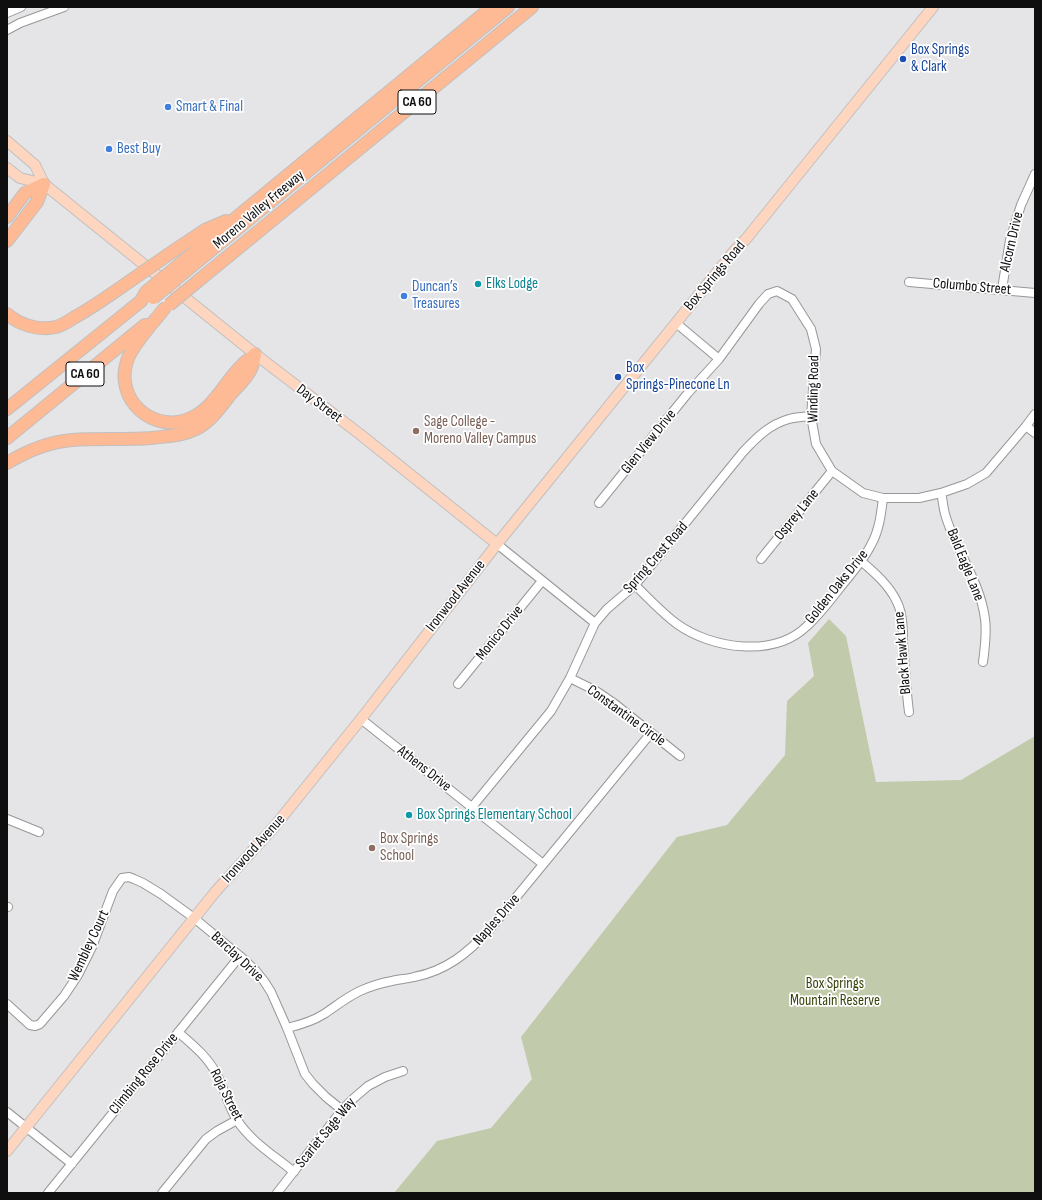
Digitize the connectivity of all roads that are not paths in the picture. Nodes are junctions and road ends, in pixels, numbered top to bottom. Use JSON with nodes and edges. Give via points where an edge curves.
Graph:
{"nodes":[{"id":1,"x":21,"y":7,"type":"edge"},
{"id":2,"x":64,"y":7,"type":"edge"},
{"id":3,"x":492,"y":7,"type":"edge"},
{"id":4,"x":508,"y":7,"type":"edge"},
{"id":5,"x":532,"y":7,"type":"edge"},
{"id":6,"x":933,"y":7,"type":"edge"},
{"id":7,"x":7,"y":13,"type":"edge"},
{"id":8,"x":7,"y":30,"type":"edge"},
{"id":9,"x":7,"y":141,"type":"edge"},
{"id":10,"x":7,"y":168,"type":"edge"},
{"id":11,"x":1035,"y":174,"type":"edge"},
{"id":12,"x":44,"y":184,"type":"junction"},
{"id":13,"x":7,"y":218,"type":"edge"},
{"id":14,"x":235,"y":218,"type":"junction"},
{"id":15,"x":7,"y":241,"type":"edge"},
{"id":16,"x":183,"y":267,"type":"junction"},
{"id":17,"x":909,"y":282,"type":"dead end"},
{"id":18,"x":1002,"y":290,"type":"junction"},
{"id":19,"x":777,"y":291,"type":"joint"},
{"id":20,"x":1035,"y":293,"type":"edge"},
{"id":21,"x":166,"y":307,"type":"junction"},
{"id":22,"x":7,"y":314,"type":"edge"},
{"id":23,"x":676,"y":323,"type":"junction"},
{"id":24,"x":255,"y":354,"type":"junction"},
{"id":25,"x":719,"y":359,"type":"junction"},
{"id":26,"x":7,"y":409,"type":"edge"},
{"id":27,"x":1035,"y":414,"type":"edge"},
{"id":28,"x":811,"y":416,"type":"junction"},
{"id":29,"x":1026,"y":426,"type":"junction"},
{"id":30,"x":1035,"y":433,"type":"edge"},
{"id":31,"x":7,"y":438,"type":"edge"},
{"id":32,"x":7,"y":463,"type":"edge"},
{"id":33,"x":832,"y":471,"type":"junction"},
{"id":34,"x":941,"y":493,"type":"junction"},
{"id":35,"x":882,"y":498,"type":"junction"},
{"id":36,"x":599,"y":503,"type":"dead end"},
{"id":37,"x":497,"y":544,"type":"junction"},
{"id":38,"x":761,"y":559,"type":"dead end"},
{"id":39,"x":861,"y":561,"type":"junction"},
{"id":40,"x":542,"y":581,"type":"junction"},
{"id":41,"x":635,"y":586,"type":"junction"},
{"id":42,"x":594,"y":623,"type":"junction"},
{"id":43,"x":983,"y":662,"type":"dead end"},
{"id":44,"x":570,"y":678,"type":"junction"},
{"id":45,"x":458,"y":684,"type":"dead end"},
{"id":46,"x":909,"y":712,"type":"dead end"},
{"id":47,"x":361,"y":719,"type":"junction"},
{"id":48,"x":651,"y":733,"type":"junction"},
{"id":49,"x":680,"y":756,"type":"dead end"},
{"id":50,"x":472,"y":807,"type":"junction"},
{"id":51,"x":7,"y":819,"type":"edge"},
{"id":52,"x":40,"y":832,"type":"dead end"},
{"id":53,"x":543,"y":864,"type":"junction"},
{"id":54,"x":122,"y":878,"type":"joint"},
{"id":55,"x":194,"y":918,"type":"junction"},
{"id":56,"x":240,"y":956,"type":"junction"},
{"id":57,"x":7,"y":1004,"type":"edge"},
{"id":58,"x":287,"y":1028,"type":"junction"},
{"id":59,"x":178,"y":1032,"type":"junction"},
{"id":60,"x":403,"y":1071,"type":"dead end"},
{"id":61,"x":342,"y":1110,"type":"junction"},
{"id":62,"x":7,"y":1112,"type":"edge"},
{"id":63,"x":237,"y":1120,"type":"junction"},
{"id":64,"x":27,"y":1127,"type":"junction"},
{"id":65,"x":7,"y":1151,"type":"edge"},
{"id":66,"x":72,"y":1164,"type":"junction"},
{"id":67,"x":294,"y":1172,"type":"junction"},
{"id":68,"x":48,"y":1193,"type":"edge"},
{"id":69,"x":162,"y":1193,"type":"edge"},
{"id":70,"x":277,"y":1193,"type":"edge"}],
"edges":[{"from":1,"to":7,"type":"street"},
{"from":2,"to":8,"type":"street"},
{"from":3,"to":14,"type":"highway","name":"Moreno Valley Freeway","number":"CA 60"},
{"from":4,"to":16,"type":"highway"},
{"from":5,"to":21,"type":"highway","name":"Moreno Valley Freeway","number":"CA 60","bridge":true},
{"from":6,"to":23,"type":"main road","name":"Box Springs Road"},
{"from":9,"to":12,"type":"main road","name":"Day Street","via":[[35,165]]},
{"from":10,"to":12,"type":"main road","name":"Day Street","via":[[20,178]]},
{"from":11,"to":18,"type":"street","name":"Alcorn Drive","via":[[1021,205],[1010,240]]},
{"from":12,"to":13,"type":"highway","via":[[26,193]]},
{"from":12,"to":15,"type":"highway","via":[[37,202]]},
{"from":12,"to":24,"type":"main road","name":"Day Street"},
{"from":14,"to":16,"type":"highway","name":"Moreno Valley Freeway","number":"CA 60"},
{"from":14,"to":22,"type":"highway","bridge":true,"via":[[205,230],[64,324],[42,329],[18,322]]},
{"from":16,"to":26,"type":"highway","name":"Moreno Valley Freeway","number":"CA 60","bridge":true},
{"from":17,"to":18,"type":"street","name":"Columbo Street"},
{"from":18,"to":20,"type":"street","name":"Columbo Street"},
{"from":19,"to":25,"type":"street","name":"Glen View Drive","via":[[768,294]]},
{"from":19,"to":28,"type":"street","name":"Winding Road","via":[[792,299],[810,329],[816,349]]},
{"from":21,"to":24,"type":"highway","via":[[134,346],[125,368],[127,392],[135,405],[148,416],[170,423],[180,422],[200,413]]},
{"from":21,"to":31,"type":"highway","name":"Moreno Valley Freeway","number":"CA 60"},
{"from":23,"to":25,"type":"street"},
{"from":23,"to":37,"type":"main road","name":"Box Springs Road"},
{"from":24,"to":32,"type":"highway","via":[[251,370],[217,412],[196,429],[173,436],[141,439],[71,440],[43,446]]},
{"from":24,"to":37,"type":"main road","name":"Day Street"},
{"from":25,"to":36,"type":"street","name":"Glen View Drive"},
{"from":27,"to":29,"type":"street","name":"Winding Road"},
{"from":28,"to":33,"type":"street","name":"Winding Road","via":[[816,444]]},
{"from":28,"to":41,"type":"street","name":"Spring Crest Road","via":[[788,419],[759,435]]},
{"from":29,"to":30,"type":"street"},
{"from":29,"to":34,"type":"street","name":"Winding Road","via":[[986,473],[967,484]]},
{"from":33,"to":35,"type":"street","name":"Winding Road","via":[[864,493]]},
{"from":33,"to":38,"type":"street","name":"Osprey Lane"},
{"from":34,"to":35,"type":"street","name":"Winding Road","via":[[919,498]]},
{"from":34,"to":43,"type":"street","name":"Bald Eagle Lane","via":[[948,523],[982,604],[986,632]]},
{"from":35,"to":39,"type":"street","name":"Golden Oaks Drive","via":[[877,530],[871,546]]},
{"from":37,"to":40,"type":"street","name":"Day Street"},
{"from":37,"to":47,"type":"main road","name":"Ironwood Avenue"},
{"from":39,"to":41,"type":"street","name":"Golden Oaks Drive","via":[[806,627],[790,638],[754,647],[710,641],[692,633],[677,624]]},
{"from":39,"to":46,"type":"street","name":"Black Hawk Lane","via":[[880,577],[898,604],[902,621]]},
{"from":40,"to":42,"type":"street","name":"Day Street"},
{"from":40,"to":45,"type":"street","name":"Monico Drive"},
{"from":41,"to":42,"type":"street","name":"Spring Crest Road","via":[[607,608]]},
{"from":42,"to":44,"type":"street","name":"Spring Crest Road"},
{"from":44,"to":48,"type":"street","name":"Constantine Circle","via":[[602,695]]},
{"from":44,"to":50,"type":"street","name":"Spring Crest Road","via":[[551,711]]},
{"from":47,"to":50,"type":"street","name":"Athens Drive"},
{"from":47,"to":55,"type":"main road","name":"Ironwood Avenue","via":[[274,827]]},
{"from":48,"to":49,"type":"street","name":"Constantine Circle"},
{"from":48,"to":53,"type":"street","name":"Naples Drive"},
{"from":50,"to":53,"type":"street","name":"Athens Drive"},
{"from":51,"to":52,"type":"street"},
{"from":53,"to":58,"type":"street","name":"Naples Drive","via":[[476,945],[458,959],[431,973],[375,984],[309,1022]]},
{"from":54,"to":55,"type":"street","name":"Barclay Drive","via":[[129,877],[143,883]]},
{"from":54,"to":57,"type":"street","name":"Wembley Court","via":[[113,891],[92,947],[78,975],[43,1021],[35,1026],[30,1025]]},
{"from":55,"to":56,"type":"street","name":"Barclay Drive"},
{"from":55,"to":64,"type":"main road","name":"Ironwood Avenue"},
{"from":56,"to":58,"type":"street","name":"Barclay Drive","via":[[264,981]]},
{"from":56,"to":59,"type":"street","name":"Climbing Rose Drive"},
{"from":58,"to":61,"type":"street","name":"Barclay Drive","via":[[305,1074]]},
{"from":59,"to":63,"type":"street","name":"Roja Street","via":[[209,1062]]},
{"from":59,"to":66,"type":"street","name":"Climbing Rose Drive"},
{"from":60,"to":61,"type":"street","name":"Scarlet Sage Way","via":[[368,1086]]},
{"from":61,"to":67,"type":"street","name":"Scarlet Sage Way"},
{"from":62,"to":64,"type":"street"},
{"from":63,"to":67,"type":"street","name":"Roja Street","via":[[253,1139]]},
{"from":63,"to":69,"type":"street","via":[[206,1139]]},
{"from":64,"to":65,"type":"main road","name":"Ironwood Avenue"},
{"from":64,"to":66,"type":"street"},
{"from":66,"to":68,"type":"street","name":"Climbing Rose Drive"},
{"from":67,"to":70,"type":"street","name":"Scarlet Sage Way"}]}
